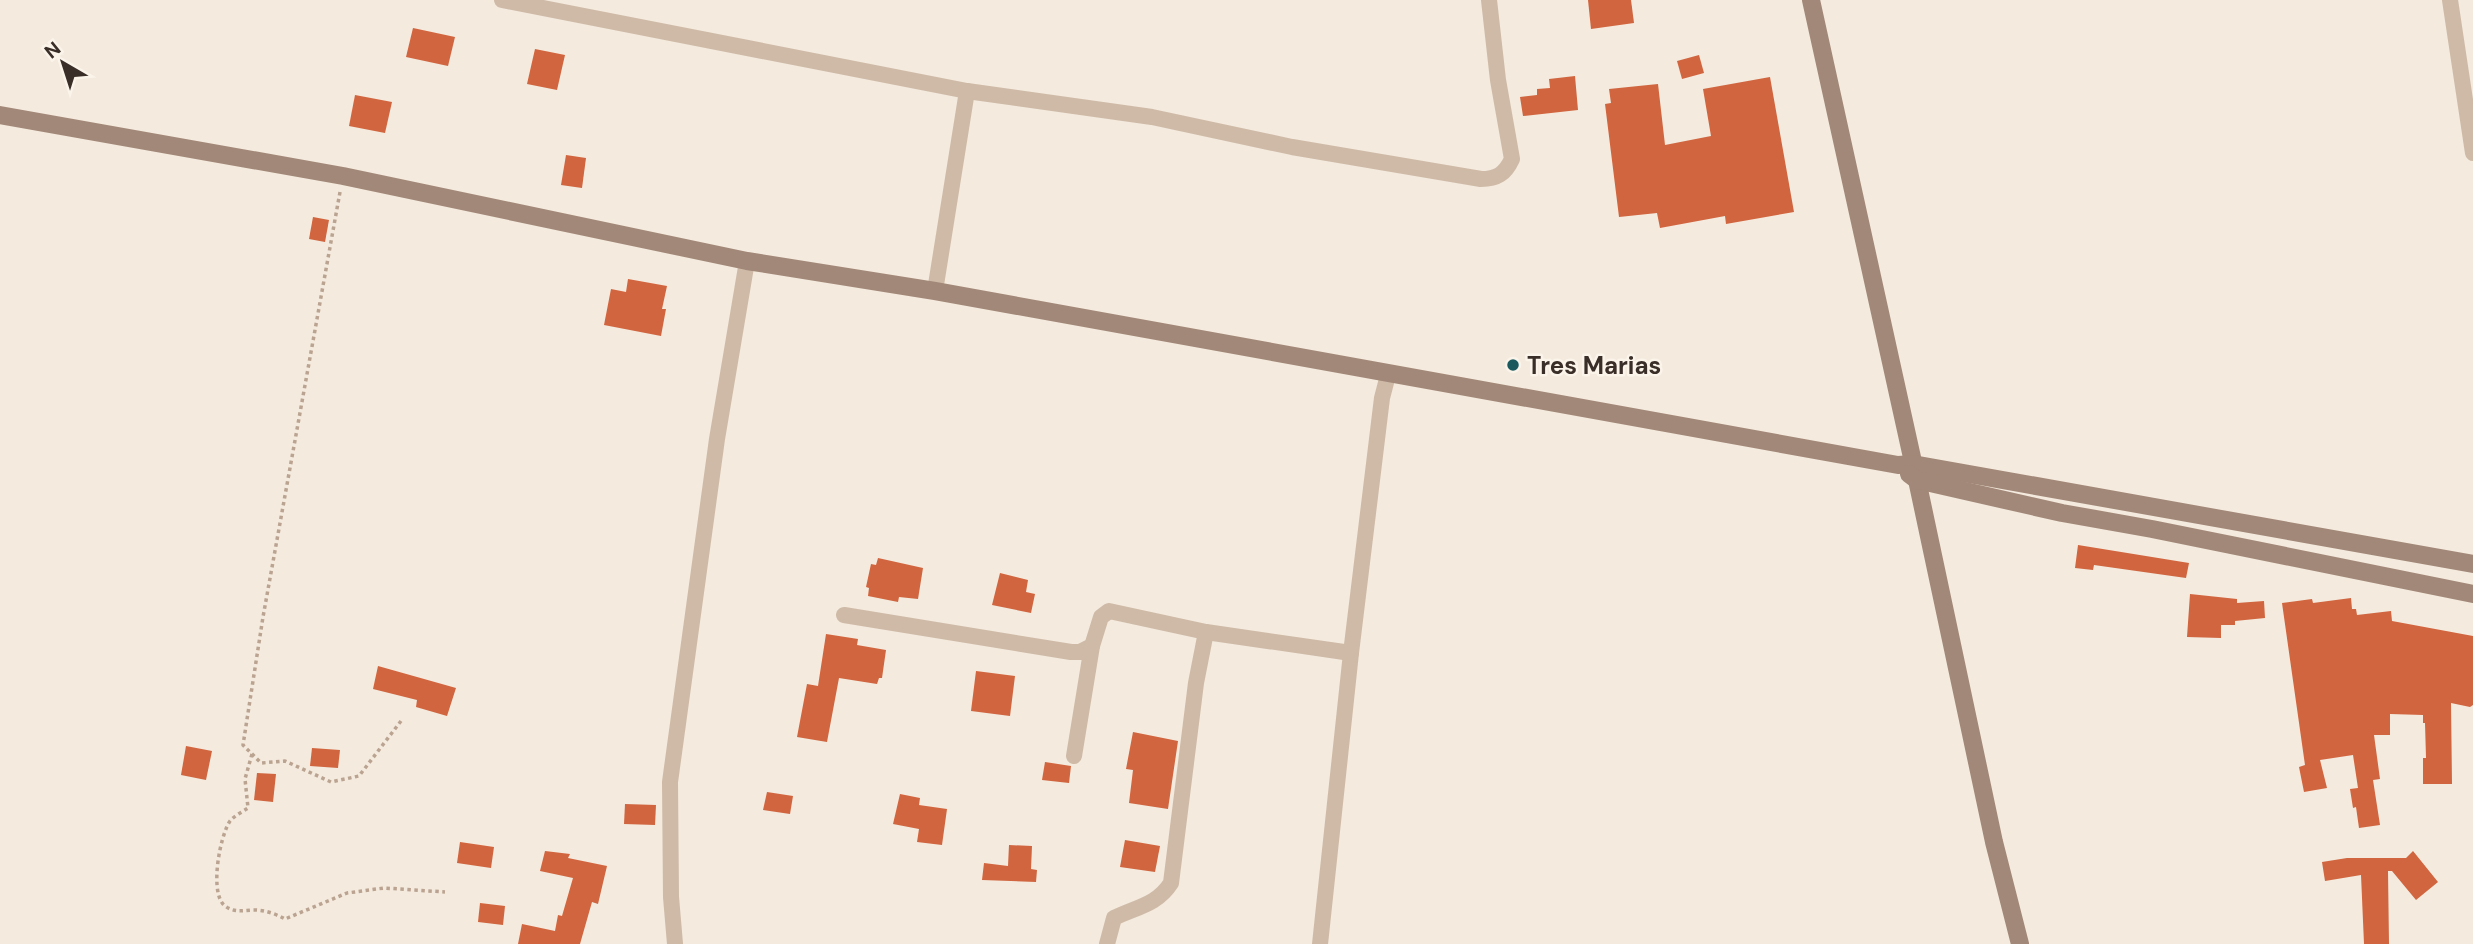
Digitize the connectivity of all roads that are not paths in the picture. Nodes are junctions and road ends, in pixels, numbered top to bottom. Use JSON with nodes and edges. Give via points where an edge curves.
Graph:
{"nodes":[{"id":1,"x":502,"y":0,"type":"edge"},
{"id":2,"x":1483,"y":0,"type":"edge"},
{"id":3,"x":1489,"y":0,"type":"edge"},
{"id":4,"x":1811,"y":0,"type":"edge"},
{"id":5,"x":2450,"y":0,"type":"edge"},
{"id":6,"x":967,"y":91,"type":"junction"},
{"id":7,"x":0,"y":114,"type":"edge"},
{"id":8,"x":2473,"y":153,"type":"edge"},
{"id":9,"x":747,"y":261,"type":"junction"},
{"id":10,"x":935,"y":291,"type":"junction"},
{"id":11,"x":1388,"y":375,"type":"junction"},
{"id":12,"x":1909,"y":470,"type":"junction"},
{"id":13,"x":2315,"y":536,"type":"junction"},
{"id":14,"x":2310,"y":561,"type":"junction"},
{"id":15,"x":2473,"y":564,"type":"edge"},
{"id":16,"x":2473,"y":594,"type":"edge"},
{"id":17,"x":844,"y":615,"type":"dead end"},
{"id":18,"x":1206,"y":632,"type":"junction"},
{"id":19,"x":1092,"y":646,"type":"junction"},
{"id":20,"x":1351,"y":653,"type":"junction"},
{"id":21,"x":1074,"y":757,"type":"dead end"},
{"id":22,"x":674,"y":944,"type":"edge"},
{"id":23,"x":1107,"y":944,"type":"edge"},
{"id":24,"x":1320,"y":944,"type":"edge"},
{"id":25,"x":2020,"y":944,"type":"edge"}],
"edges":[{"from":1,"to":6,"type":"street"},
{"from":2,"to":3,"type":"street"},
{"from":3,"to":6,"type":"street","via":[[1512,159],[1501,175],[1492,179],[1292,147],[1152,117]]},
{"from":4,"to":12,"type":"street"},
{"from":5,"to":8,"type":"street"},
{"from":6,"to":10,"type":"street"},
{"from":7,"to":9,"type":"street","via":[[343,176]]},
{"from":9,"to":10,"type":"street"},
{"from":9,"to":22,"type":"street","via":[[670,782]]},
{"from":10,"to":11,"type":"street"},
{"from":11,"to":12,"type":"street"},
{"from":11,"to":20,"type":"street"},
{"from":12,"to":13,"type":"street"},
{"from":12,"to":14,"type":"street","via":[[2063,513]]},
{"from":12,"to":25,"type":"street"},
{"from":13,"to":14,"type":"street"},
{"from":13,"to":15,"type":"street"},
{"from":14,"to":16,"type":"street"},
{"from":17,"to":19,"type":"street","via":[[1071,652]]},
{"from":18,"to":19,"type":"street","via":[[1109,611],[1101,618]]},
{"from":18,"to":20,"type":"street"},
{"from":18,"to":23,"type":"street","via":[[1171,883],[1153,903],[1114,918]]},
{"from":19,"to":21,"type":"street"},
{"from":20,"to":24,"type":"street"}]}
